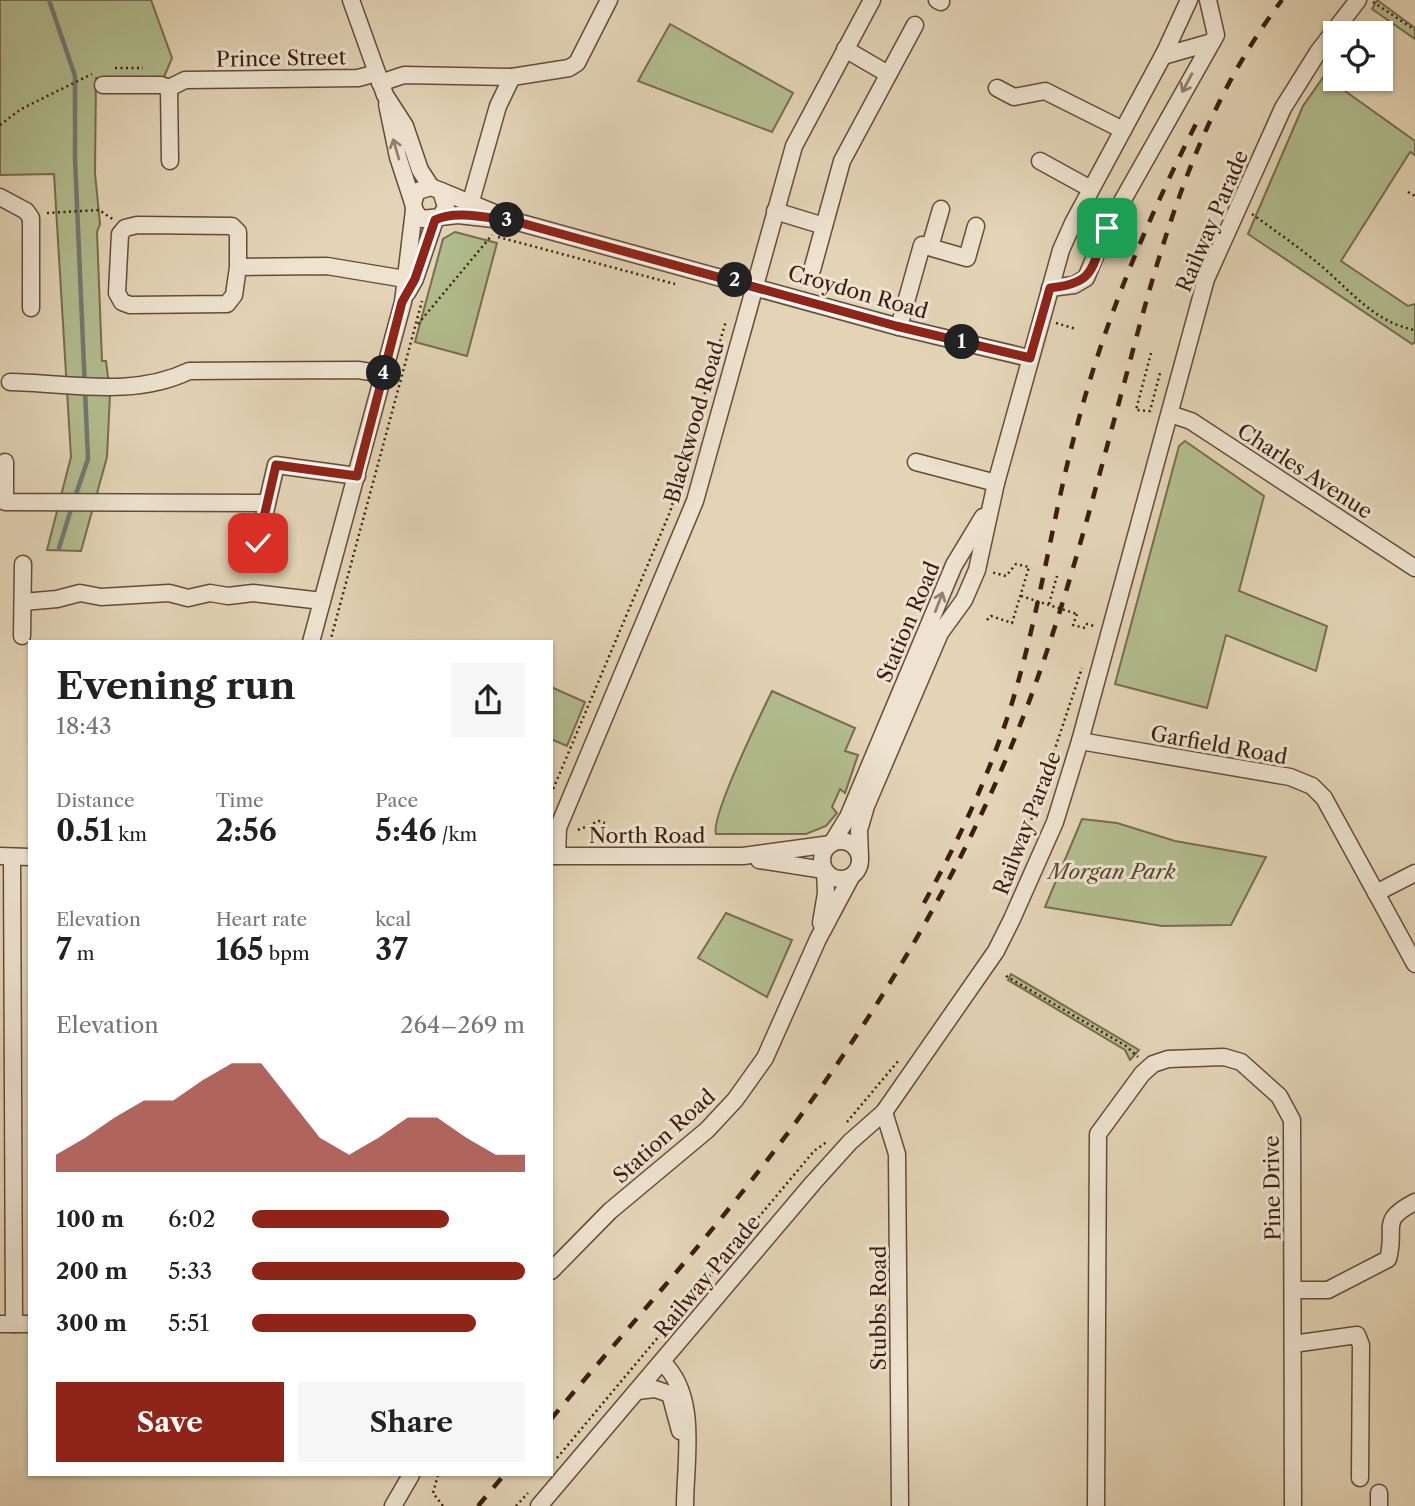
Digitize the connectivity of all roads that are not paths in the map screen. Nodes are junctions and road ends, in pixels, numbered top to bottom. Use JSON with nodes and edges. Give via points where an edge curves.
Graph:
{"nodes":[{"id":1,"x":351,"y":0,"type":"edge"},
{"id":2,"x":609,"y":0,"type":"edge"},
{"id":3,"x":872,"y":0,"type":"edge"},
{"id":4,"x":1189,"y":0,"type":"edge"},
{"id":5,"x":1206,"y":0,"type":"edge"},
{"id":6,"x":1358,"y":0,"type":"edge"},
{"id":7,"x":915,"y":25,"type":"dead end"},
{"id":8,"x":1213,"y":40,"type":"junction"},
{"id":9,"x":845,"y":48,"type":"junction"},
{"id":10,"x":1164,"y":54,"type":"junction"},
{"id":11,"x":888,"y":74,"type":"junction"},
{"id":12,"x":512,"y":77,"type":"junction"},
{"id":13,"x":100,"y":78,"type":"road end"},
{"id":14,"x":381,"y":84,"type":"junction"},
{"id":15,"x":169,"y":88,"type":"junction"},
{"id":16,"x":997,"y":88,"type":"dead end"},
{"id":17,"x":1123,"y":130,"type":"junction"},
{"id":18,"x":170,"y":161,"type":"dead end"},
{"id":19,"x":1040,"y":162,"type":"dead end"},
{"id":20,"x":436,"y":189,"type":"junction"},
{"id":21,"x":1091,"y":189,"type":"junction"},
{"id":22,"x":0,"y":197,"type":"edge"},
{"id":23,"x":471,"y":201,"type":"junction"},
{"id":24,"x":413,"y":206,"type":"junction"},
{"id":25,"x":941,"y":209,"type":"dead end"},
{"id":26,"x":775,"y":211,"type":"junction"},
{"id":27,"x":438,"y":218,"type":"junction"},
{"id":28,"x":514,"y":221,"type":"junction"},
{"id":29,"x":824,"y":226,"type":"junction"},
{"id":30,"x":976,"y":226,"type":"dead end"},
{"id":31,"x":930,"y":247,"type":"junction"},
{"id":32,"x":238,"y":267,"type":"junction"},
{"id":33,"x":812,"y":270,"type":"dead end"},
{"id":34,"x":405,"y":279,"type":"junction"},
{"id":35,"x":753,"y":285,"type":"junction"},
{"id":36,"x":1050,"y":288,"type":"junction"},
{"id":37,"x":402,"y":302,"type":"junction"},
{"id":38,"x":31,"y":308,"type":"dead end"},
{"id":39,"x":899,"y":327,"type":"junction"},
{"id":40,"x":1030,"y":358,"type":"junction"},
{"id":41,"x":384,"y":374,"type":"junction"},
{"id":42,"x":10,"y":383,"type":"dead end"},
{"id":43,"x":1170,"y":414,"type":"junction"},
{"id":44,"x":5,"y":462,"type":"dead end"},
{"id":45,"x":916,"y":462,"type":"dead end"},
{"id":46,"x":357,"y":476,"type":"junction"},
{"id":47,"x":994,"y":489,"type":"junction"},
{"id":48,"x":267,"y":503,"type":"junction"},
{"id":49,"x":258,"y":543,"type":"dead end"},
{"id":50,"x":23,"y":564,"type":"dead end"},
{"id":51,"x":954,"y":565,"type":"junction"},
{"id":52,"x":1415,"y":568,"type":"edge"},
{"id":53,"x":977,"y":570,"type":"junction"},
{"id":54,"x":322,"y":601,"type":"junction"},
{"id":55,"x":23,"y":602,"type":"junction"},
{"id":56,"x":22,"y":636,"type":"dead end"},
{"id":57,"x":312,"y":640,"type":"edge"},
{"id":58,"x":1080,"y":741,"type":"junction"},
{"id":59,"x":831,"y":844,"type":"junction"},
{"id":60,"x":6,"y":856,"type":"edge"},
{"id":61,"x":554,"y":856,"type":"edge"},
{"id":62,"x":743,"y":856,"type":"junction"},
{"id":63,"x":28,"y":857,"type":"edge"},
{"id":64,"x":860,"y":858,"type":"junction"},
{"id":65,"x":824,"y":870,"type":"junction"},
{"id":66,"x":1415,"y":873,"type":"edge"},
{"id":67,"x":851,"y":877,"type":"junction"},
{"id":68,"x":1376,"y":893,"type":"junction"},
{"id":69,"x":818,"y":939,"type":"junction"},
{"id":70,"x":1415,"y":964,"type":"edge"},
{"id":71,"x":6,"y":1093,"type":"edge"},
{"id":72,"x":884,"y":1112,"type":"junction"},
{"id":73,"x":1415,"y":1202,"type":"edge"},
{"id":74,"x":553,"y":1269,"type":"edge"},
{"id":75,"x":1293,"y":1290,"type":"junction"},
{"id":76,"x":15,"y":1324,"type":"edge"},
{"id":77,"x":1293,"y":1344,"type":"junction"},
{"id":78,"x":662,"y":1362,"type":"junction"},
{"id":79,"x":637,"y":1391,"type":"junction"},
{"id":80,"x":685,"y":1442,"type":"junction"},
{"id":81,"x":410,"y":1476,"type":"edge"},
{"id":82,"x":1360,"y":1478,"type":"dead end"},
{"id":83,"x":396,"y":1505,"type":"edge"},
{"id":84,"x":539,"y":1506,"type":"edge"},
{"id":85,"x":685,"y":1506,"type":"edge"},
{"id":86,"x":900,"y":1506,"type":"edge"},
{"id":87,"x":1096,"y":1506,"type":"edge"},
{"id":88,"x":1293,"y":1506,"type":"edge"}],
"edges":[{"from":1,"to":14,"type":"street"},
{"from":2,"to":12,"type":"street","name":"Prince Street","via":[[577,63]]},
{"from":3,"to":9,"type":"street","name":"Blackwood Road"},
{"from":4,"to":10,"type":"street","name":"Station Road"},
{"from":5,"to":8,"type":"street","via":[[1216,31]]},
{"from":5,"to":10,"type":"street","name":"Station Road"},
{"from":6,"to":43,"type":"street","name":"Railway Parade","via":[[1318,52],[1277,121],[1206,279]]},
{"from":7,"to":11,"type":"street"},
{"from":8,"to":10,"type":"street","via":[[1202,47]]},
{"from":8,"to":36,"type":"street","one_way":true,"via":[[1107,228],[1086,278],[1074,285]]},
{"from":9,"to":11,"type":"street"},
{"from":9,"to":26,"type":"street","name":"Blackwood Road","via":[[803,123]]},
{"from":10,"to":17,"type":"street","name":"Station Road"},
{"from":11,"to":29,"type":"street","via":[[842,161]]},
{"from":12,"to":14,"type":"street","name":"Prince Street","via":[[404,75]]},
{"from":12,"to":23,"type":"street","via":[[498,106]]},
{"from":13,"to":15,"type":"street"},
{"from":14,"to":15,"type":"street","name":"Prince Street","via":[[358,78],[185,80]]},
{"from":14,"to":20,"type":"street","via":[[405,125],[420,170]]},
{"from":24,"to":14,"type":"street","one_way":true},
{"from":15,"to":18,"type":"street"},
{"from":16,"to":17,"type":"street","via":[[1014,97],[1045,91]]},
{"from":17,"to":21,"type":"street","name":"Station Road"},
{"from":19,"to":21,"type":"street"},
{"from":20,"to":23,"type":"street","name":"Croydon Road"},
{"from":20,"to":24,"type":"street","via":[[418,191]]},
{"from":20,"to":27,"type":"street","via":[[446,207]]},
{"from":21,"to":36,"type":"street","name":"Station Road","via":[[1065,241]]},
{"from":22,"to":38,"type":"street","via":[[31,218]]},
{"from":23,"to":28,"type":"street","name":"Croydon Road"},
{"from":24,"to":27,"type":"street","via":[[422,219]]},
{"from":24,"to":34,"type":"street"},
{"from":25,"to":31,"type":"street"},
{"from":26,"to":29,"type":"street"},
{"from":26,"to":35,"type":"street","name":"Blackwood Road"},
{"from":27,"to":28,"type":"street","name":"Croydon Road","via":[[458,215]]},
{"from":27,"to":37,"type":"street"},
{"from":28,"to":35,"type":"street","name":"Croydon Road"},
{"from":29,"to":33,"type":"street"},
{"from":30,"to":31,"type":"street","via":[[967,258]]},
{"from":31,"to":39,"type":"street","via":[[922,245]]},
{"from":32,"to":32,"type":"street","via":[[238,232],[232,226],[125,228],[120,234],[117,293],[130,305],[227,304],[234,295]]},
{"from":32,"to":34,"type":"street","via":[[327,266]]},
{"from":34,"to":37,"type":"street"},
{"from":35,"to":39,"type":"street","name":"Croydon Road"},
{"from":35,"to":61,"type":"street","name":"Blackwood Road","via":[[695,500],[558,828]]},
{"from":36,"to":40,"type":"street","name":"Station Road"},
{"from":37,"to":41,"type":"street"},
{"from":39,"to":40,"type":"street","name":"Croydon Road"},
{"from":40,"to":47,"type":"street","name":"Station Road"},
{"from":41,"to":42,"type":"street","via":[[358,370],[189,371],[166,382],[114,387]]},
{"from":41,"to":46,"type":"street"},
{"from":43,"to":52,"type":"street","name":"Charles Avenue","via":[[1191,421]]},
{"from":43,"to":58,"type":"street","name":"Railway Parade"},
{"from":44,"to":48,"type":"street","via":[[5,502]]},
{"from":45,"to":47,"type":"street"},
{"from":46,"to":48,"type":"street","via":[[276,465]]},
{"from":46,"to":54,"type":"street"},
{"from":47,"to":51,"type":"street","name":"Station Road","via":[[977,530]]},
{"from":47,"to":53,"type":"street","name":"Station Road"},
{"from":48,"to":49,"type":"street"},
{"from":50,"to":55,"type":"street"},
{"from":51,"to":53,"type":"street","via":[[966,563]]},
{"from":59,"to":51,"type":"street","name":"Station Road","one_way":true,"via":[[848,817]]},
{"from":53,"to":64,"type":"street","name":"Station Road","via":[[964,600],[940,633],[867,804],[859,830]]},
{"from":54,"to":55,"type":"street","via":[[253,593],[188,598],[169,593],[101,597],[80,593]]},
{"from":54,"to":57,"type":"street"},
{"from":55,"to":56,"type":"street"},
{"from":58,"to":68,"type":"street","name":"Garfield Road","via":[[1290,777],[1312,786],[1324,798]]},
{"from":58,"to":72,"type":"street","name":"Railway Parade","via":[[1055,822],[1004,937]]},
{"from":59,"to":62,"type":"street","name":"North Road"},
{"from":59,"to":64,"type":"street","via":[[851,844]]},
{"from":59,"to":65,"type":"street","via":[[822,856]]},
{"from":60,"to":63,"type":"street"},
{"from":60,"to":71,"type":"street"},
{"from":61,"to":62,"type":"street","name":"North Road"},
{"from":62,"to":65,"type":"street","name":"North Road"},
{"from":64,"to":67,"type":"street"},
{"from":65,"to":67,"type":"street","via":[[837,880]]},
{"from":65,"to":69,"type":"street","name":"Station Road","via":[[826,893]]},
{"from":66,"to":68,"type":"street"},
{"from":67,"to":69,"type":"street","name":"Station Road"},
{"from":68,"to":70,"type":"street","name":"Garfield Road"},
{"from":69,"to":74,"type":"street","name":"Station Road","via":[[765,1058],[735,1100],[707,1130],[610,1211]]},
{"from":71,"to":76,"type":"street"},
{"from":72,"to":78,"type":"street","name":"Railway Parade","via":[[813,1183]]},
{"from":72,"to":86,"type":"street","name":"Stubbs Road","via":[[897,1154]]},
{"from":73,"to":75,"type":"street","via":[[1391,1218],[1388,1259],[1328,1290]]},
{"from":75,"to":77,"type":"street","name":"Pine Drive"},
{"from":75,"to":87,"type":"street","name":"Pine Drive","via":[[1292,1120],[1279,1096],[1241,1062],[1210,1058],[1153,1064],[1098,1134]]},
{"from":77,"to":82,"type":"street","via":[[1357,1335],[1362,1345]]},
{"from":77,"to":88,"type":"street","name":"Pine Drive"},
{"from":78,"to":79,"type":"street","name":"Railway Parade"},
{"from":78,"to":80,"type":"street","via":[[684,1392]]},
{"from":79,"to":80,"type":"street","via":[[655,1389],[670,1394]]},
{"from":79,"to":84,"type":"street","name":"Railway Parade"},
{"from":80,"to":85,"type":"street"},
{"from":81,"to":83,"type":"street"}]}
